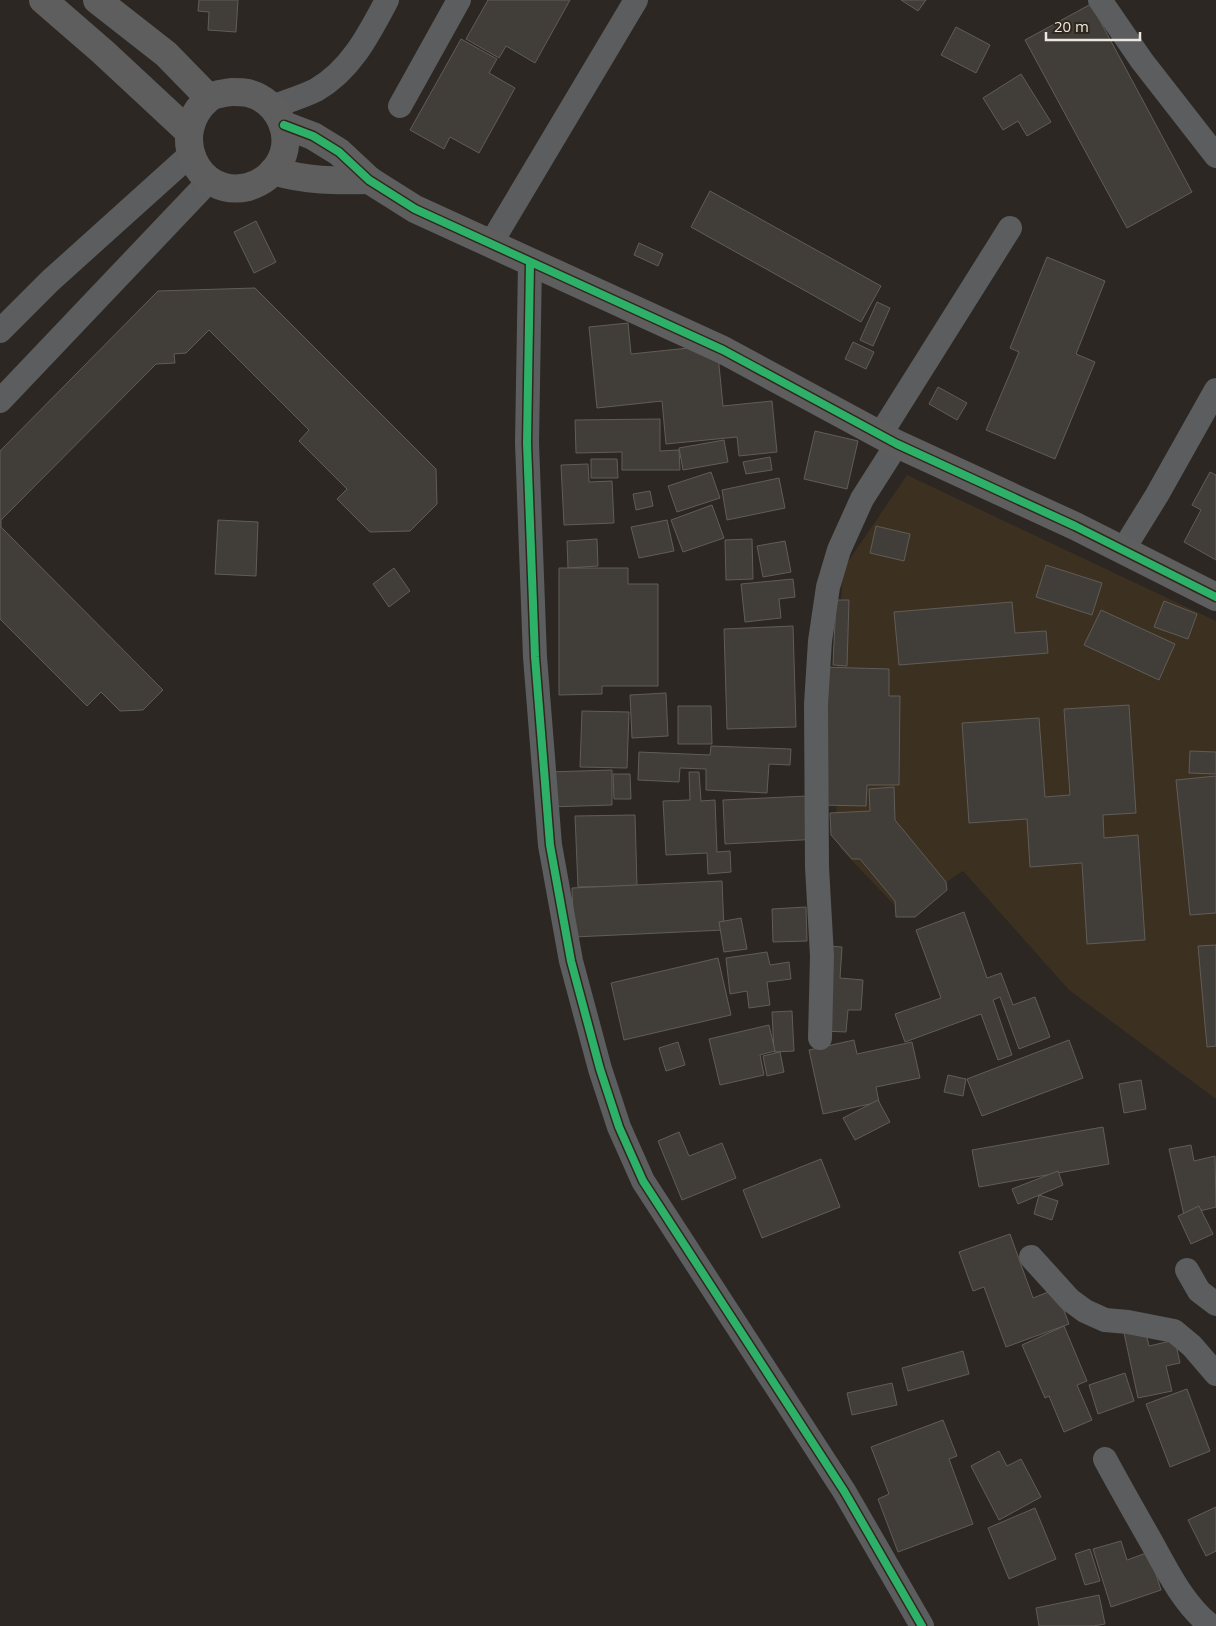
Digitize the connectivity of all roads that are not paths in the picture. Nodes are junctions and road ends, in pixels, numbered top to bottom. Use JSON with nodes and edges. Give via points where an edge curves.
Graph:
{"nodes":[{"id":1,"x":43,"y":0,"type":"edge"},
{"id":2,"x":97,"y":0,"type":"edge"},
{"id":3,"x":387,"y":0,"type":"edge"},
{"id":4,"x":459,"y":0,"type":"edge"},
{"id":5,"x":636,"y":0,"type":"edge"},
{"id":6,"x":1100,"y":0,"type":"edge"},
{"id":7,"x":209,"y":98,"type":"junction"},
{"id":8,"x":400,"y":106,"type":"dead end"},
{"id":9,"x":278,"y":116,"type":"junction"},
{"id":10,"x":190,"y":143,"type":"junction"},
{"id":11,"x":1216,"y":156,"type":"edge"},
{"id":12,"x":274,"y":171,"type":"junction"},
{"id":13,"x":210,"y":180,"type":"junction"},
{"id":14,"x":369,"y":180,"type":"junction"},
{"id":15,"x":1010,"y":228,"type":"dead end"},
{"id":16,"x":490,"y":245,"type":"junction"},
{"id":17,"x":530,"y":262,"type":"junction"},
{"id":18,"x":0,"y":331,"type":"edge"},
{"id":19,"x":0,"y":402,"type":"edge"},
{"id":20,"x":1212,"y":406,"type":"edge"},
{"id":21,"x":888,"y":440,"type":"junction"},
{"id":22,"x":1123,"y":550,"type":"junction"},
{"id":23,"x":1216,"y":598,"type":"edge"},
{"id":24,"x":820,"y":1038,"type":"dead end"},
{"id":25,"x":1031,"y":1257,"type":"dead end"},
{"id":26,"x":1187,"y":1270,"type":"dead end"},
{"id":27,"x":1216,"y":1304,"type":"edge"},
{"id":28,"x":1216,"y":1374,"type":"edge"},
{"id":29,"x":1105,"y":1459,"type":"dead end"},
{"id":30,"x":922,"y":1626,"type":"edge"},
{"id":31,"x":1211,"y":1626,"type":"edge"}],
"edges":[{"from":1,"to":10,"type":"street","via":[[103,52]]},
{"from":2,"to":7,"type":"street","via":[[166,54]]},
{"from":3,"to":9,"type":"street","via":[[364,43],[347,64],[330,80]]},
{"from":4,"to":8,"type":"street"},
{"from":5,"to":16,"type":"street"},
{"from":6,"to":11,"type":"street"},
{"from":7,"to":9,"type":"street","via":[[248,92],[261,98]]},
{"from":7,"to":10,"type":"street","via":[[195,116]]},
{"from":9,"to":12,"type":"street","via":[[286,137],[285,148]]},
{"from":9,"to":14,"type":"street","via":[[339,152]]},
{"from":10,"to":13,"type":"street","via":[[195,164]]},
{"from":10,"to":18,"type":"street"},
{"from":12,"to":13,"type":"street","via":[[256,185],[240,188],[224,187]]},
{"from":12,"to":14,"type":"street","via":[[309,180]]},
{"from":13,"to":19,"type":"street"},
{"from":14,"to":16,"type":"street","via":[[415,209]]},
{"from":15,"to":21,"type":"street"},
{"from":16,"to":17,"type":"street"},
{"from":17,"to":21,"type":"street","via":[[723,350]]},
{"from":17,"to":30,"type":"street","via":[[527,443],[536,657],[550,845],[571,961],[600,1069],[618,1126],[643,1181],[844,1491]]},
{"from":20,"to":22,"type":"street"},
{"from":21,"to":22,"type":"street"},
{"from":21,"to":24,"type":"street","via":[[838,550],[828,587],[820,641],[816,704],[817,867],[822,956]]},
{"from":22,"to":23,"type":"street"},
{"from":25,"to":28,"type":"street","via":[[1070,1300],[1085,1311],[1105,1320],[1174,1332],[1192,1346]]},
{"from":26,"to":27,"type":"street","via":[[1199,1291]]},
{"from":29,"to":31,"type":"street","via":[[1188,1603]]}]}
